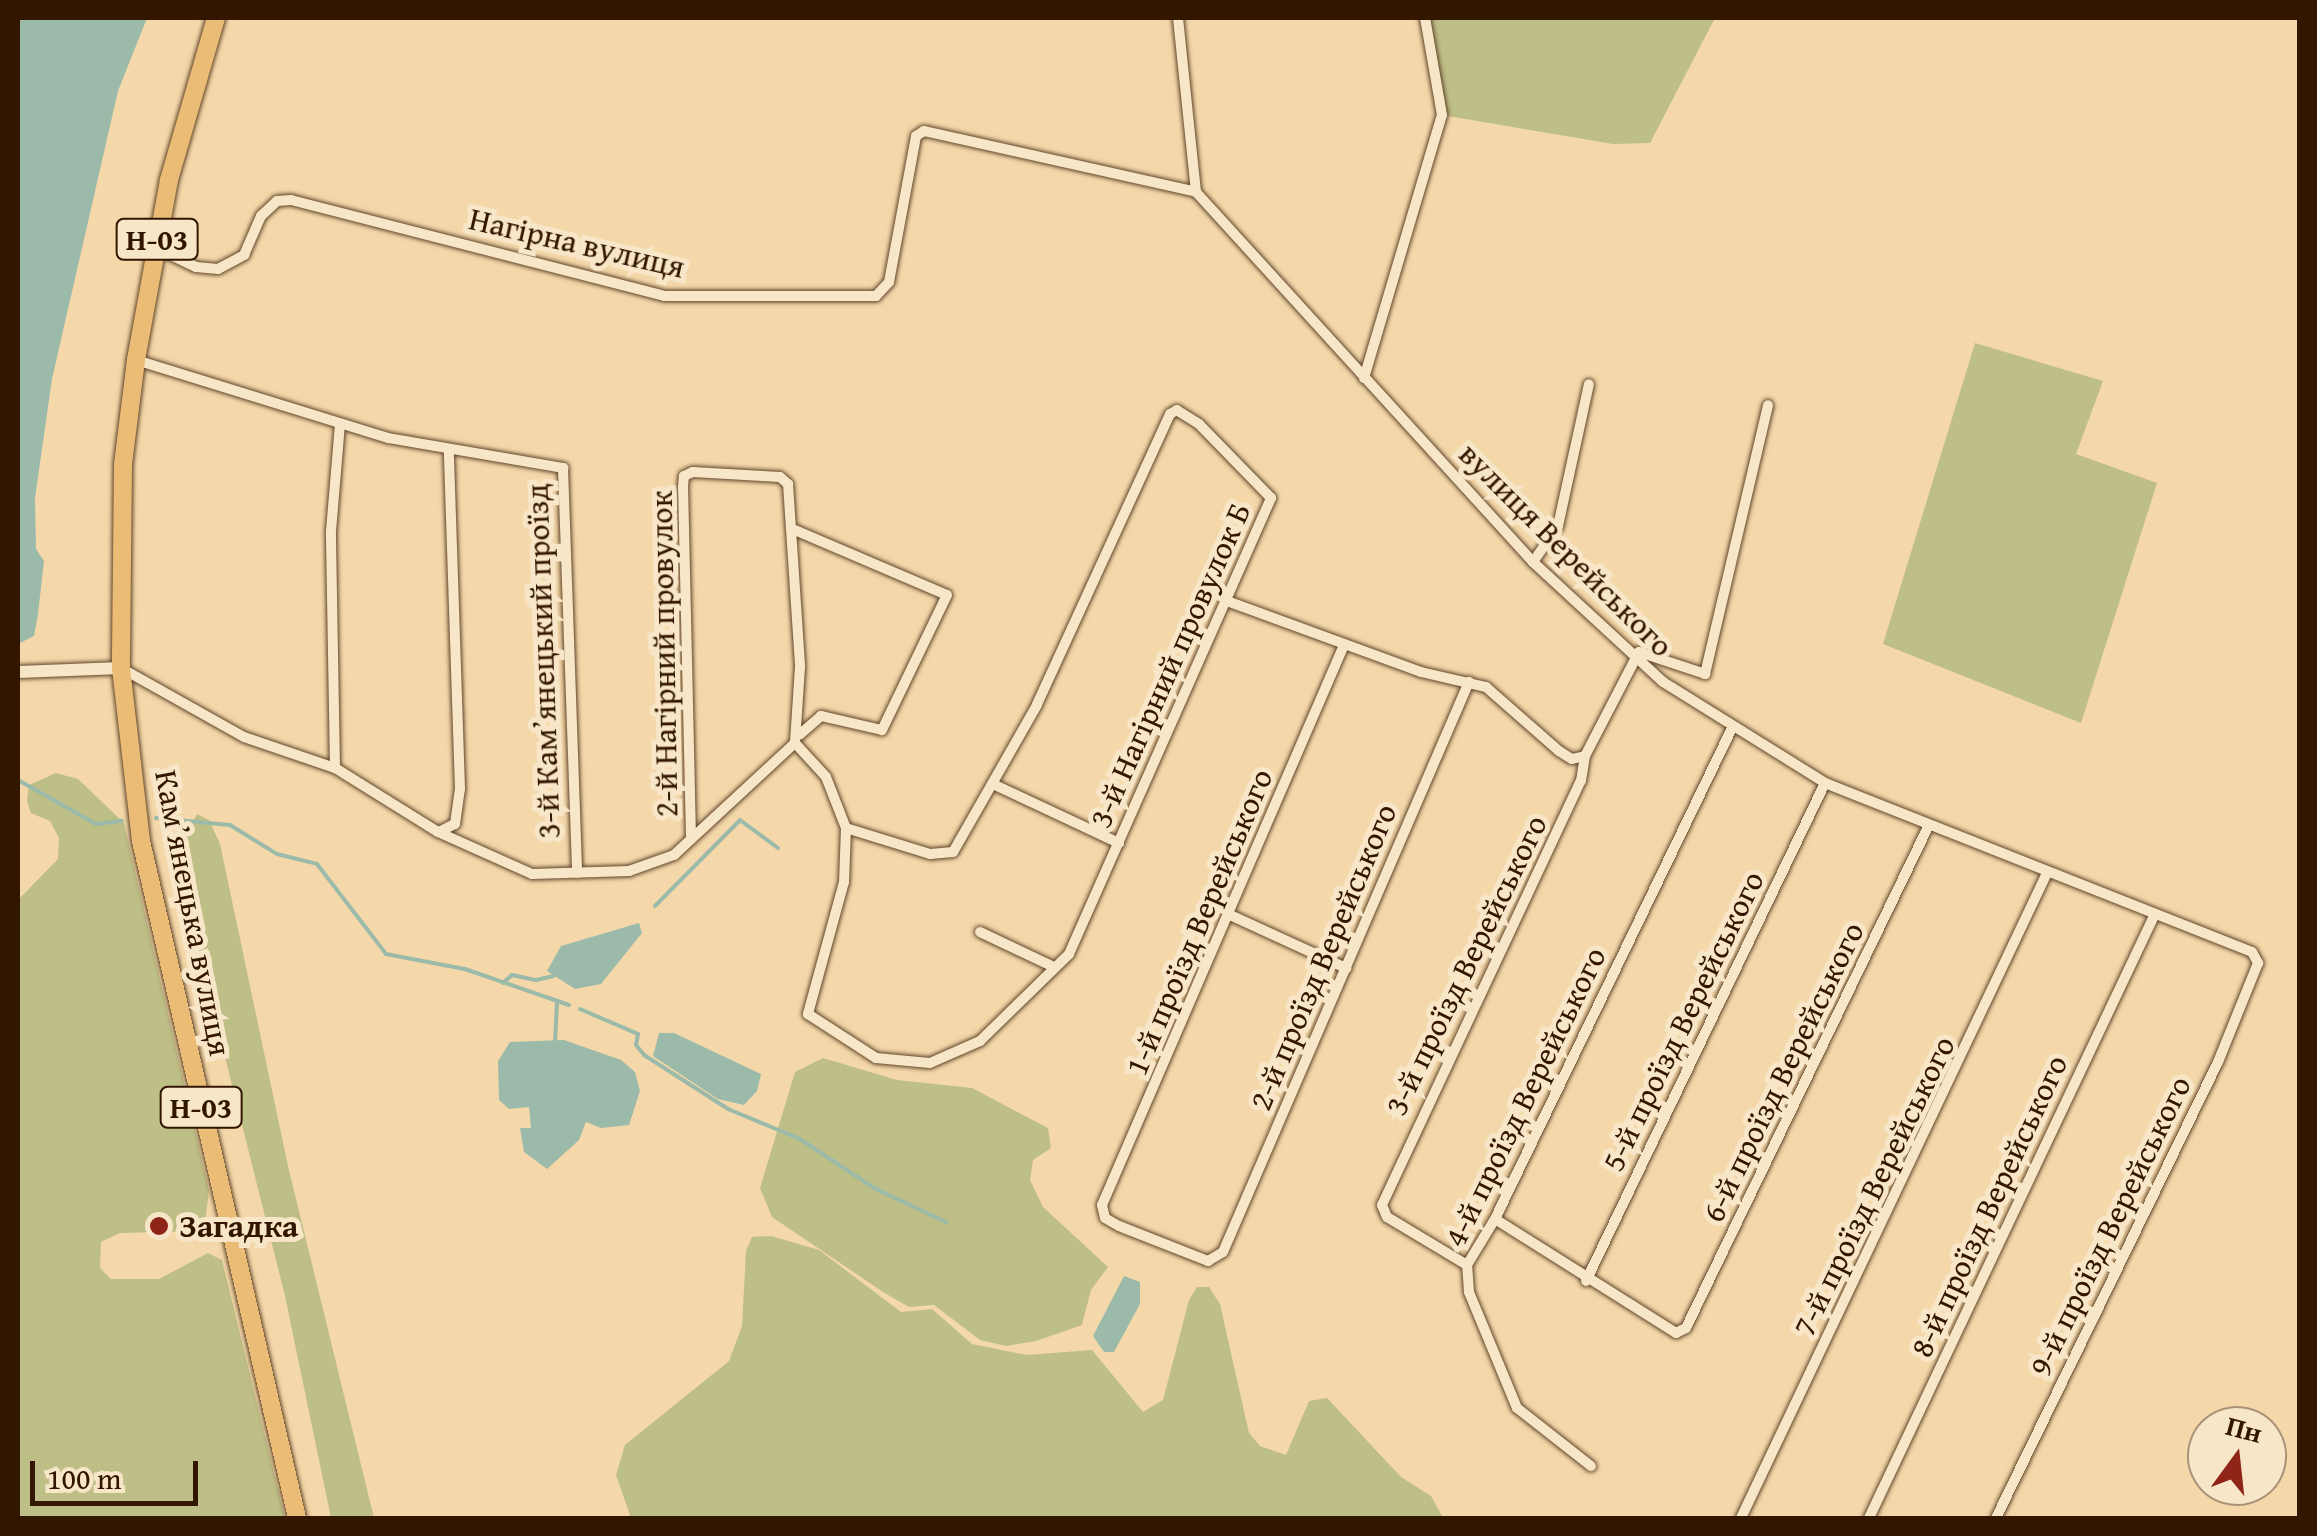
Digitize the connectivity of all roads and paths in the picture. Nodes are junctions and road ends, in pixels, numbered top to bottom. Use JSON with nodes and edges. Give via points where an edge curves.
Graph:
{"nodes":[{"id":1,"x":216,"y":18,"type":"edge"},
{"id":2,"x":1178,"y":18,"type":"edge"},
{"id":3,"x":1424,"y":18,"type":"edge"},
{"id":4,"x":1196,"y":192,"type":"junction"},
{"id":5,"x":156,"y":248,"type":"junction"},
{"id":6,"x":136,"y":360,"type":"junction"},
{"id":7,"x":1364,"y":378,"type":"junction"},
{"id":8,"x":1588,"y":384,"type":"dead end"},
{"id":9,"x":1768,"y":405,"type":"dead end"},
{"id":10,"x":340,"y":424,"type":"junction"},
{"id":11,"x":450,"y":452,"type":"junction"},
{"id":12,"x":796,"y":530,"type":"junction"},
{"id":13,"x":1533,"y":562,"type":"junction"},
{"id":14,"x":1227,"y":601,"type":"junction"},
{"id":15,"x":1344,"y":645,"type":"junction"},
{"id":16,"x":1638,"y":652,"type":"junction"},
{"id":17,"x":122,"y":668,"type":"junction"},
{"id":18,"x":18,"y":672,"type":"edge"},
{"id":19,"x":1469,"y":682,"type":"junction"},
{"id":20,"x":800,"y":704,"type":"junction"},
{"id":21,"x":808,"y":720,"type":"junction"},
{"id":22,"x":1732,"y":728,"type":"junction"},
{"id":23,"x":795,"y":743,"type":"junction"},
{"id":24,"x":1585,"y":756,"type":"junction"},
{"id":25,"x":335,"y":768,"type":"junction"},
{"id":26,"x":1825,"y":783,"type":"junction"},
{"id":27,"x":995,"y":785,"type":"junction"},
{"id":28,"x":1928,"y":827,"type":"junction"},
{"id":29,"x":846,"y":828,"type":"junction"},
{"id":30,"x":438,"y":832,"type":"junction"},
{"id":31,"x":691,"y":838,"type":"junction"},
{"id":32,"x":1119,"y":843,"type":"junction"},
{"id":33,"x":576,"y":873,"type":"junction"},
{"id":34,"x":2047,"y":874,"type":"junction"},
{"id":35,"x":1230,"y":915,"type":"junction"},
{"id":36,"x":2154,"y":916,"type":"junction"},
{"id":37,"x":980,"y":932,"type":"dead end"},
{"id":38,"x":2252,"y":952,"type":"joint"},
{"id":39,"x":1054,"y":968,"type":"junction"},
{"id":40,"x":1346,"y":968,"type":"junction"},
{"id":41,"x":1496,"y":1219,"type":"junction"},
{"id":42,"x":1223,"y":1252,"type":"joint"},
{"id":43,"x":1467,"y":1264,"type":"junction"},
{"id":44,"x":1586,"y":1280,"type":"junction"},
{"id":45,"x":1590,"y":1466,"type":"dead end"},
{"id":46,"x":297,"y":1518,"type":"edge"},
{"id":47,"x":1741,"y":1518,"type":"edge"},
{"id":48,"x":1870,"y":1518,"type":"edge"},
{"id":49,"x":1996,"y":1518,"type":"edge"}],
"edges":[{"from":1,"to":5,"type":"main road","name":"Камʼянецька вулиця","number":"Н-03"},
{"from":2,"to":4,"type":"street"},
{"from":3,"to":7,"type":"street","via":[[1442,115]]},
{"from":4,"to":5,"type":"street","name":"Нагірна вулиця","via":[[924,130],[916,136],[889,282],[876,296],[664,296],[291,200],[277,201],[261,216],[244,255],[218,269],[196,267]]},
{"from":4,"to":7,"type":"street","name":"вулиця Верейського"},
{"from":5,"to":6,"type":"main road","name":"Камʼянецька вулиця","number":"Н-03"},
{"from":6,"to":10,"type":"street","name":"3-й Камʼянецький проїзд"},
{"from":6,"to":17,"type":"main road","name":"Камʼянецька вулиця","number":"Н-03","via":[[123,465]]},
{"from":7,"to":13,"type":"street","name":"вулиця Верейського"},
{"from":8,"to":13,"type":"street","via":[[1558,526]]},
{"from":9,"to":16,"type":"street","via":[[1705,674]]},
{"from":10,"to":11,"type":"street","name":"3-й Камʼянецький проїзд"},
{"from":10,"to":25,"type":"street","via":[[331,531]]},
{"from":11,"to":30,"type":"street","via":[[460,789],[455,824]]},
{"from":11,"to":33,"type":"street","name":"3-й Камʼянецький проїзд","via":[[563,468]]},
{"from":12,"to":20,"type":"street","name":"2-й Нагірний провулок"},
{"from":12,"to":21,"type":"street","via":[[947,595],[882,730],[821,716]]},
{"from":12,"to":31,"type":"street","name":"2-й Нагірний провулок","via":[[792,496],[780,477],[684,476]]},
{"from":13,"to":16,"type":"street","name":"вулиця Верейського"},
{"from":14,"to":15,"type":"street"},
{"from":14,"to":27,"type":"street","name":"3-й Нагірний провулок Б","via":[[1271,498],[1177,410]]},
{"from":14,"to":32,"type":"street","name":"3-й Нагірний провулок Б"},
{"from":15,"to":19,"type":"street","via":[[1454,683]]},
{"from":15,"to":35,"type":"street","name":"1-й проїзд Верейського"},
{"from":16,"to":22,"type":"street","name":"вулиця Верейського","via":[[1663,682]]},
{"from":16,"to":24,"type":"street","name":"3-й проїзд Верейського"},
{"from":17,"to":18,"type":"street"},
{"from":17,"to":25,"type":"street","via":[[244,737]]},
{"from":17,"to":46,"type":"main road","name":"Камʼянецька вулиця","number":"Н-03","via":[[141,840]]},
{"from":19,"to":24,"type":"street","via":[[1486,687],[1559,751],[1572,759]]},
{"from":19,"to":40,"type":"street","name":"2-й проїзд Верейського"},
{"from":20,"to":21,"type":"street"},
{"from":20,"to":23,"type":"street","name":"2-й Нагірний провулок"},
{"from":21,"to":23,"type":"street"},
{"from":22,"to":26,"type":"street","name":"вулиця Верейського"},
{"from":22,"to":41,"type":"street","name":"4-й проїзд Верейського"},
{"from":23,"to":29,"type":"street","via":[[826,777]]},
{"from":23,"to":31,"type":"street"},
{"from":24,"to":43,"type":"street","name":"3-й проїзд Верейського","via":[[1581,781],[1382,1206],[1387,1217]]},
{"from":25,"to":30,"type":"street"},
{"from":26,"to":28,"type":"street","name":"вулиця Верейського"},
{"from":26,"to":44,"type":"street","name":"5-й проїзд Верейського"},
{"from":27,"to":29,"type":"street","name":"3-й Нагірний провулок Б","via":[[953,852],[942,856]]},
{"from":27,"to":32,"type":"street"},
{"from":28,"to":34,"type":"street","name":"вулиця Верейського"},
{"from":28,"to":44,"type":"street","name":"6-й проїзд Верейського","via":[[1686,1328],[1676,1333]]},
{"from":29,"to":39,"type":"street","name":"3-й Нагірний провулок Б","via":[[844,882],[808,1014],[813,1023],[876,1058],[941,1061],[980,1041]]},
{"from":30,"to":33,"type":"street","via":[[532,874]]},
{"from":31,"to":33,"type":"street","via":[[651,864]]},
{"from":32,"to":39,"type":"street","name":"3-й Нагірний провулок Б","via":[[1069,954]]},
{"from":34,"to":36,"type":"street","name":"вулиця Верейського"},
{"from":34,"to":47,"type":"street","name":"7-й проїзд Верейського"},
{"from":35,"to":40,"type":"street"},
{"from":35,"to":42,"type":"street","name":"1-й проїзд Верейського","via":[[1102,1205],[1105,1218],[1208,1262]]},
{"from":36,"to":38,"type":"street","name":"вулиця Верейського"},
{"from":36,"to":48,"type":"street","name":"8-й проїзд Верейського"},
{"from":37,"to":39,"type":"street"},
{"from":38,"to":49,"type":"street","name":"9-й проїзд Верейського","via":[[2258,963],[2218,1062]]},
{"from":40,"to":42,"type":"street","name":"2-й проїзд Верейського"},
{"from":41,"to":43,"type":"street","name":"4-й проїзд Верейського"},
{"from":41,"to":44,"type":"street"},
{"from":43,"to":45,"type":"street","name":"4-й проїзд Верейського","via":[[1469,1292],[1518,1408]]}]}
